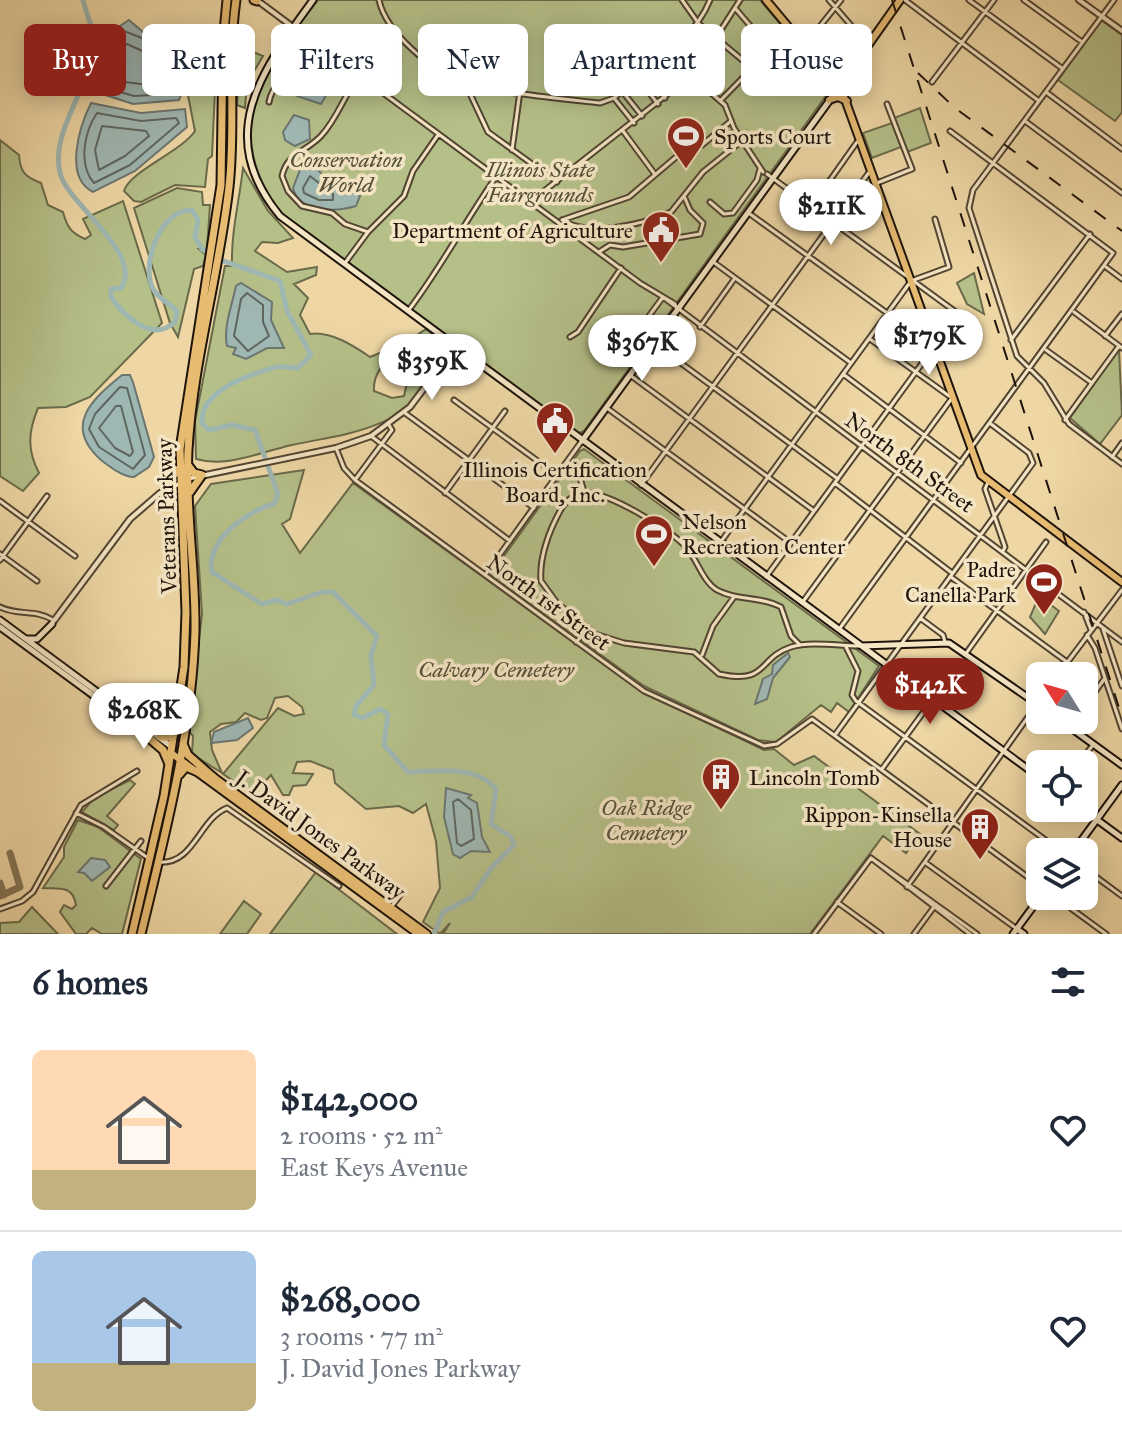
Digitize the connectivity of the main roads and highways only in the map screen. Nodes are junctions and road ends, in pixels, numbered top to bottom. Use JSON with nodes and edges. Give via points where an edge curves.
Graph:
{"nodes":[{"id":1,"x":313,"y":0,"type":"edge"},
{"id":2,"x":766,"y":0,"type":"edge"},
{"id":3,"x":903,"y":0,"type":"edge"},
{"id":4,"x":231,"y":1,"type":"edge"},
{"id":5,"x":787,"y":24,"type":"edge"},
{"id":6,"x":872,"y":40,"type":"edge"},
{"id":7,"x":832,"y":96,"type":"edge"},
{"id":8,"x":845,"y":96,"type":"edge"},
{"id":9,"x":829,"y":100,"type":"junction"},
{"id":10,"x":847,"y":101,"type":"junction"},
{"id":11,"x":216,"y":238,"type":"junction"},
{"id":12,"x":208,"y":290,"type":"junction"},
{"id":13,"x":184,"y":404,"type":"junction"},
{"id":14,"x":590,"y":430,"type":"junction"},
{"id":15,"x":572,"y":434,"type":"junction"},
{"id":16,"x":180,"y":441,"type":"junction"},
{"id":17,"x":582,"y":441,"type":"junction"},
{"id":18,"x":592,"y":448,"type":"junction"},
{"id":19,"x":188,"y":463,"type":"junction"},
{"id":20,"x":183,"y":481,"type":"junction"},
{"id":21,"x":179,"y":501,"type":"junction"},
{"id":22,"x":189,"y":520,"type":"junction"},
{"id":23,"x":191,"y":546,"type":"junction"},
{"id":24,"x":1122,"y":582,"type":"edge"},
{"id":25,"x":0,"y":620,"type":"edge"},
{"id":26,"x":53,"y":622,"type":"road end"},
{"id":27,"x":0,"y":627,"type":"edge"},
{"id":28,"x":25,"y":638,"type":"junction"},
{"id":29,"x":854,"y":642,"type":"junction"},
{"id":30,"x":887,"y":645,"type":"junction"},
{"id":31,"x":860,"y":646,"type":"junction"},
{"id":32,"x":871,"y":646,"type":"junction"},
{"id":33,"x":34,"y":648,"type":"junction"},
{"id":34,"x":877,"y":658,"type":"junction"},
{"id":35,"x":181,"y":693,"type":"junction"},
{"id":36,"x":1026,"y":694,"type":"edge"},
{"id":37,"x":134,"y":725,"type":"junction"},
{"id":38,"x":1079,"y":734,"type":"edge"},
{"id":39,"x":160,"y":737,"type":"junction"},
{"id":40,"x":182,"y":737,"type":"junction"},
{"id":41,"x":176,"y":753,"type":"junction"},
{"id":42,"x":1122,"y":765,"type":"edge"},
{"id":43,"x":1026,"y":768,"type":"edge"},
{"id":44,"x":169,"y":769,"type":"junction"},
{"id":45,"x":198,"y":772,"type":"junction"},
{"id":46,"x":213,"y":777,"type":"junction"},
{"id":47,"x":1122,"y":785,"type":"edge"},
{"id":48,"x":170,"y":812,"type":"junction"},
{"id":49,"x":249,"y":812,"type":"junction"},
{"id":50,"x":1098,"y":818,"type":"edge"},
{"id":51,"x":1098,"y":820,"type":"edge"},
{"id":52,"x":1122,"y":838,"type":"edge"},
{"id":53,"x":155,"y":861,"type":"junction"},
{"id":54,"x":1031,"y":910,"type":"edge"},
{"id":55,"x":141,"y":932,"type":"edge"},
{"id":56,"x":422,"y":932,"type":"edge"},
{"id":57,"x":1015,"y":932,"type":"edge"},
{"id":58,"x":132,"y":934,"type":"edge"},
{"id":59,"x":1024,"y":934,"type":"edge"}],
"edges":[{"from":1,"to":15,"type":"main road","via":[[262,73],[249,115],[251,162],[266,196],[290,226]]},
{"from":2,"to":5,"type":"main road"},
{"from":3,"to":6,"type":"main road"},
{"from":4,"to":11,"type":"highway","name":"Veterans Parkway","via":[[222,70],[223,160]]},
{"from":4,"to":11,"type":"highway","name":"Veterans Parkway","via":[[231,155]]},
{"from":7,"to":9,"type":"main road"},
{"from":8,"to":10,"type":"main road"},
{"from":9,"to":10,"type":"main road"},
{"from":9,"to":14,"type":"main road","via":[[766,173],[748,212]]},
{"from":10,"to":24,"type":"main road","via":[[978,469],[988,482]]},
{"from":11,"to":12,"type":"highway","name":"Veterans Parkway"},
{"from":12,"to":13,"type":"highway","name":"Veterans Parkway"},
{"from":12,"to":19,"type":"highway","name":"Veterans Parkway"},
{"from":13,"to":16,"type":"highway","name":"Veterans Parkway"},
{"from":13,"to":20,"type":"highway"},
{"from":14,"to":15,"type":"main road"},
{"from":14,"to":17,"type":"main road"},
{"from":14,"to":18,"type":"main road"},
{"from":15,"to":17,"type":"main road"},
{"from":16,"to":20,"type":"highway","name":"Veterans Parkway"},
{"from":16,"to":21,"type":"highway","via":[[176,474],[163,491],[173,491]]},
{"from":17,"to":18,"type":"main road"},
{"from":18,"to":29,"type":"main road"},
{"from":19,"to":20,"type":"highway","name":"Veterans Parkway"},
{"from":19,"to":22,"type":"highway","via":[[202,475],[190,490]]},
{"from":20,"to":21,"type":"highway","name":"Veterans Parkway"},
{"from":20,"to":22,"type":"highway","name":"Veterans Parkway"},
{"from":20,"to":23,"type":"highway"},
{"from":21,"to":35,"type":"highway","name":"Veterans Parkway","via":[[186,612]]},
{"from":22,"to":23,"type":"highway","name":"Veterans Parkway"},
{"from":23,"to":40,"type":"highway","name":"Veterans Parkway","via":[[194,650]]},
{"from":25,"to":28,"type":"main road","name":"J. David Jones Parkway"},
{"from":26,"to":28,"type":"main road","via":[[37,639]]},
{"from":27,"to":33,"type":"main road","name":"J. David Jones Parkway"},
{"from":28,"to":33,"type":"main road","name":"J. David Jones Parkway"},
{"from":29,"to":31,"type":"main road"},
{"from":29,"to":32,"type":"main road"},
{"from":30,"to":32,"type":"main road"},
{"from":30,"to":34,"type":"main road","via":[[872,649]]},
{"from":30,"to":36,"type":"main road","via":[[945,642]]},
{"from":31,"to":32,"type":"main road"},
{"from":31,"to":34,"type":"main road"},
{"from":33,"to":37,"type":"main road","name":"J. David Jones Parkway"},
{"from":33,"to":39,"type":"main road","name":"J. David Jones Parkway"},
{"from":34,"to":43,"type":"main road"},
{"from":35,"to":39,"type":"highway","via":[[172,732]]},
{"from":35,"to":41,"type":"highway","name":"Veterans Parkway"},
{"from":37,"to":41,"type":"main road","name":"J. David Jones Parkway"},
{"from":37,"to":44,"type":"highway","via":[[163,750]]},
{"from":38,"to":42,"type":"main road"},
{"from":39,"to":41,"type":"main road","name":"J. David Jones Parkway"},
{"from":40,"to":41,"type":"highway","name":"Veterans Parkway"},
{"from":40,"to":46,"type":"highway","via":[[188,755]]},
{"from":41,"to":44,"type":"highway","name":"Veterans Parkway"},
{"from":41,"to":45,"type":"main road","name":"J. David Jones Parkway"},
{"from":41,"to":46,"type":"main road","name":"J. David Jones Parkway"},
{"from":41,"to":48,"type":"highway","name":"Veterans Parkway"},
{"from":44,"to":53,"type":"highway","name":"Veterans Parkway"},
{"from":45,"to":48,"type":"highway","via":[[181,770]]},
{"from":45,"to":49,"type":"main road","name":"J. David Jones Parkway"},
{"from":46,"to":49,"type":"main road","name":"J. David Jones Parkway"},
{"from":47,"to":50,"type":"main road"},
{"from":48,"to":53,"type":"highway","name":"Veterans Parkway"},
{"from":49,"to":56,"type":"main road","name":"J. David Jones Parkway"},
{"from":51,"to":52,"type":"main road"},
{"from":53,"to":55,"type":"highway"},
{"from":53,"to":58,"type":"highway","name":"Veterans Parkway"},
{"from":54,"to":57,"type":"main road"},
{"from":57,"to":59,"type":"main road"}]}
